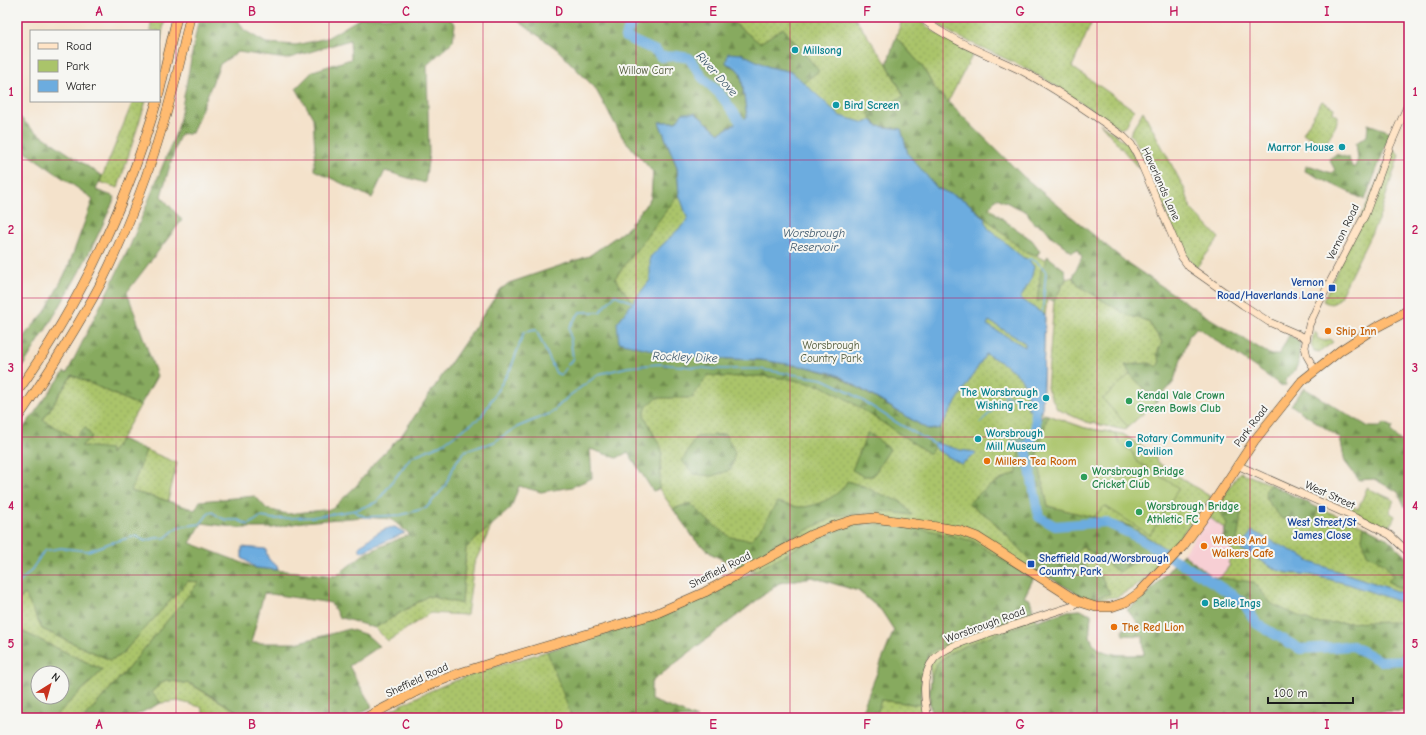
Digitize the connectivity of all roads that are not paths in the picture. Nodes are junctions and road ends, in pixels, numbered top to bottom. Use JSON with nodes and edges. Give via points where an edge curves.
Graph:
{"nodes":[{"id":1,"x":176,"y":17,"type":"edge"},
{"id":2,"x":190,"y":17,"type":"edge"},
{"id":3,"x":920,"y":17,"type":"edge"},
{"id":4,"x":160,"y":90,"type":"edge"},
{"id":5,"x":157,"y":102,"type":"edge"},
{"id":6,"x":1409,"y":102,"type":"edge"},
{"id":7,"x":1409,"y":310,"type":"edge"},
{"id":8,"x":1306,"y":338,"type":"junction"},
{"id":9,"x":1315,"y":370,"type":"junction"},
{"id":10,"x":17,"y":392,"type":"edge"},
{"id":11,"x":17,"y":419,"type":"edge"},
{"id":12,"x":1237,"y":465,"type":"junction"},
{"id":13,"x":1409,"y":553,"type":"edge"},
{"id":14,"x":1077,"y":600,"type":"junction"},
{"id":15,"x":365,"y":718,"type":"edge"},
{"id":16,"x":928,"y":718,"type":"edge"}],
"edges":[{"from":1,"to":4,"type":"highway"},
{"from":2,"to":11,"type":"highway","via":[[164,124],[135,206],[101,282],[50,371]]},
{"from":3,"to":8,"type":"street","name":"Haverlands Lane","via":[[959,42],[1052,88],[1124,137],[1137,154],[1181,256],[1189,267],[1269,322]]},
{"from":5,"to":10,"type":"highway","via":[[125,192],[88,276],[54,336]]},
{"from":6,"to":8,"type":"street","name":"Vernon Road","via":[[1365,215],[1312,317]]},
{"from":7,"to":9,"type":"highway","name":"Park Road","via":[[1356,340]]},
{"from":8,"to":9,"type":"street","name":"Vernon Road","via":[[1307,356]]},
{"from":9,"to":12,"type":"highway","name":"Park Road","via":[[1297,387]]},
{"from":12,"to":13,"type":"street","name":"West Street","via":[[1367,523],[1390,535]]},
{"from":12,"to":14,"type":"highway","name":"Park Road","via":[[1202,520],[1167,564],[1139,593],[1126,602],[1111,607],[1096,607]]},
{"from":14,"to":15,"type":"highway","name":"Sheffield Road","via":[[977,537],[961,531],[874,518],[854,520],[811,535],[705,592],[655,614],[504,658],[426,686]]},
{"from":14,"to":16,"type":"street","name":"Worsbrough Road","via":[[1073,606],[974,638],[940,654],[931,664],[926,679]]}]}
